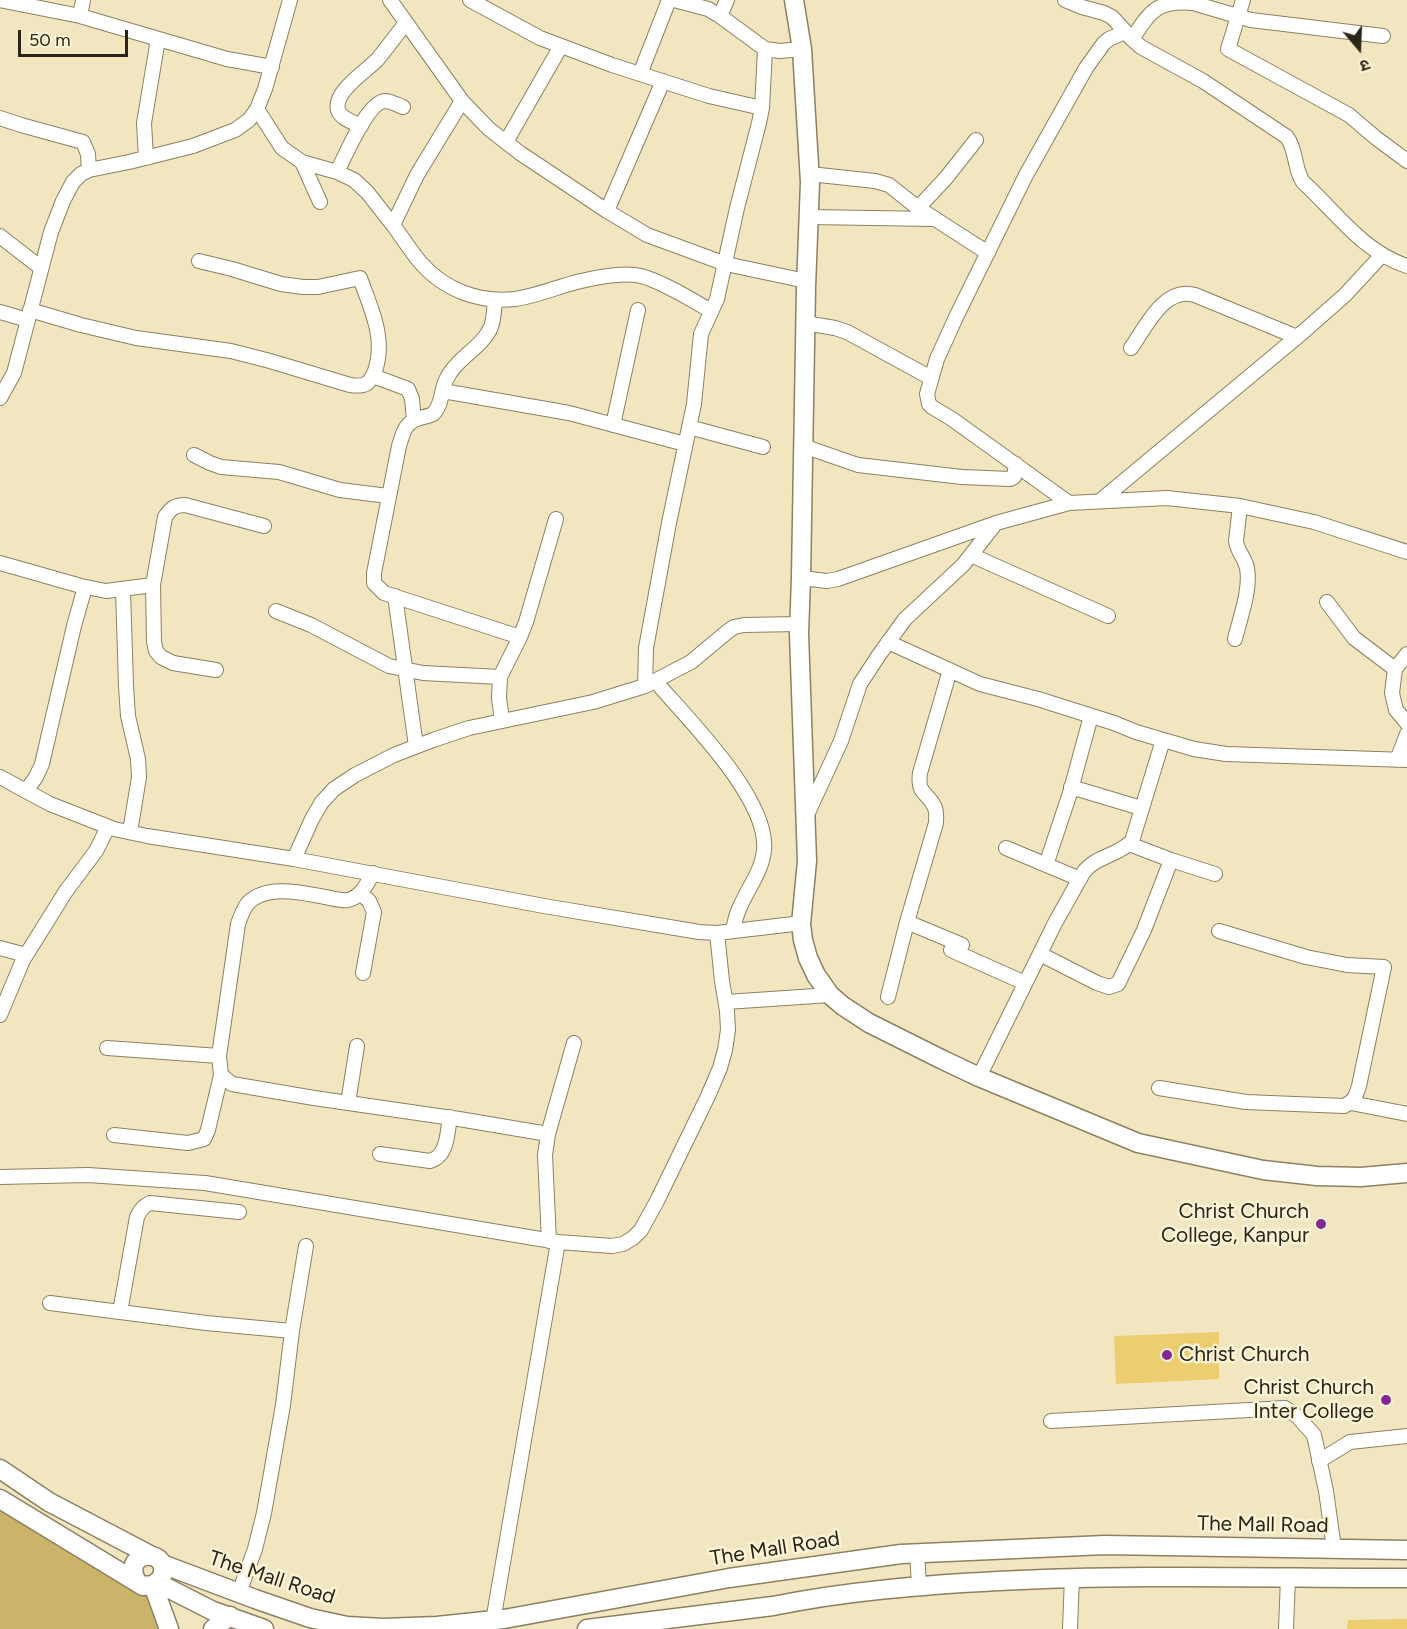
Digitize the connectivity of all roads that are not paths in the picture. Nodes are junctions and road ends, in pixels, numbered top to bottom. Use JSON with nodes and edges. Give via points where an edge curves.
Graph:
{"nodes":[{"id":1,"x":0,"y":0,"type":"edge"},
{"id":2,"x":84,"y":0,"type":"edge"},
{"id":3,"x":290,"y":0,"type":"edge"},
{"id":4,"x":390,"y":0,"type":"edge"},
{"id":5,"x":470,"y":0,"type":"edge"},
{"id":6,"x":669,"y":0,"type":"edge"},
{"id":7,"x":674,"y":0,"type":"edge"},
{"id":8,"x":727,"y":0,"type":"edge"},
{"id":9,"x":794,"y":0,"type":"edge"},
{"id":10,"x":1065,"y":0,"type":"edge"},
{"id":11,"x":1243,"y":0,"type":"edge"},
{"id":12,"x":80,"y":16,"type":"junction"},
{"id":13,"x":720,"y":16,"type":"junction"},
{"id":14,"x":1238,"y":17,"type":"junction"},
{"id":15,"x":406,"y":23,"type":"junction"},
{"id":16,"x":1129,"y":36,"type":"junction"},
{"id":17,"x":1383,"y":36,"type":"dead end"},
{"id":18,"x":158,"y":39,"type":"junction"},
{"id":19,"x":561,"y":46,"type":"junction"},
{"id":20,"x":765,"y":49,"type":"junction"},
{"id":21,"x":802,"y":49,"type":"junction"},
{"id":22,"x":272,"y":67,"type":"junction"},
{"id":23,"x":640,"y":74,"type":"junction"},
{"id":24,"x":663,"y":81,"type":"junction"},
{"id":25,"x":462,"y":101,"type":"junction"},
{"id":26,"x":403,"y":107,"type":"dead end"},
{"id":27,"x":762,"y":108,"type":"junction"},
{"id":28,"x":257,"y":110,"type":"junction"},
{"id":29,"x":0,"y":118,"type":"edge"},
{"id":30,"x":361,"y":126,"type":"junction"},
{"id":31,"x":976,"y":140,"type":"dead end"},
{"id":32,"x":506,"y":142,"type":"junction"},
{"id":33,"x":146,"y":158,"type":"junction"},
{"id":34,"x":1407,"y":160,"type":"edge"},
{"id":35,"x":302,"y":162,"type":"junction"},
{"id":36,"x":89,"y":170,"type":"junction"},
{"id":37,"x":337,"y":172,"type":"junction"},
{"id":38,"x":810,"y":174,"type":"junction"},
{"id":39,"x":320,"y":202,"type":"dead end"},
{"id":40,"x":918,"y":208,"type":"junction"},
{"id":41,"x":607,"y":211,"type":"junction"},
{"id":42,"x":809,"y":217,"type":"junction"},
{"id":43,"x":934,"y":219,"type":"junction"},
{"id":44,"x":393,"y":225,"type":"junction"},
{"id":45,"x":0,"y":236,"type":"edge"},
{"id":46,"x":988,"y":254,"type":"junction"},
{"id":47,"x":1382,"y":255,"type":"junction"},
{"id":48,"x":199,"y":261,"type":"dead end"},
{"id":49,"x":726,"y":264,"type":"junction"},
{"id":50,"x":1407,"y":266,"type":"edge"},
{"id":51,"x":40,"y":268,"type":"junction"},
{"id":52,"x":806,"y":281,"type":"junction"},
{"id":53,"x":495,"y":300,"type":"junction"},
{"id":54,"x":638,"y":310,"type":"dead end"},
{"id":55,"x":711,"y":311,"type":"junction"},
{"id":56,"x":0,"y":312,"type":"edge"},
{"id":57,"x":29,"y":315,"type":"junction"},
{"id":58,"x":805,"y":322,"type":"junction"},
{"id":59,"x":1297,"y":337,"type":"junction"},
{"id":60,"x":1131,"y":348,"type":"dead end"},
{"id":61,"x":373,"y":376,"type":"junction"},
{"id":62,"x":931,"y":378,"type":"junction"},
{"id":63,"x":443,"y":391,"type":"junction"},
{"id":64,"x":0,"y":398,"type":"edge"},
{"id":65,"x":414,"y":420,"type":"junction"},
{"id":66,"x":613,"y":425,"type":"junction"},
{"id":67,"x":689,"y":427,"type":"junction"},
{"id":68,"x":685,"y":444,"type":"junction"},
{"id":69,"x":803,"y":446,"type":"junction"},
{"id":70,"x":763,"y":447,"type":"dead end"},
{"id":71,"x":194,"y":455,"type":"dead end"},
{"id":72,"x":1016,"y":464,"type":"junction"},
{"id":73,"x":388,"y":496,"type":"junction"},
{"id":74,"x":1100,"y":501,"type":"junction"},
{"id":75,"x":1069,"y":503,"type":"junction"},
{"id":76,"x":1240,"y":506,"type":"junction"},
{"id":77,"x":556,"y":519,"type":"dead end"},
{"id":78,"x":996,"y":522,"type":"junction"},
{"id":79,"x":264,"y":526,"type":"dead end"},
{"id":80,"x":1407,"y":552,"type":"edge"},
{"id":81,"x":971,"y":555,"type":"junction"},
{"id":82,"x":0,"y":563,"type":"edge"},
{"id":83,"x":801,"y":578,"type":"junction"},
{"id":84,"x":153,"y":585,"type":"junction"},
{"id":85,"x":85,"y":587,"type":"junction"},
{"id":86,"x":123,"y":590,"type":"junction"},
{"id":87,"x":395,"y":596,"type":"junction"},
{"id":88,"x":1327,"y":602,"type":"dead end"},
{"id":89,"x":276,"y":611,"type":"dead end"},
{"id":90,"x":1107,"y":616,"type":"dead end"},
{"id":91,"x":799,"y":624,"type":"junction"},
{"id":92,"x":520,"y":637,"type":"junction"},
{"id":93,"x":1235,"y":639,"type":"dead end"},
{"id":94,"x":888,"y":642,"type":"junction"},
{"id":95,"x":1403,"y":662,"type":"edge"},
{"id":96,"x":405,"y":669,"type":"junction"},
{"id":97,"x":216,"y":670,"type":"dead end"},
{"id":98,"x":950,"y":670,"type":"junction"},
{"id":99,"x":500,"y":677,"type":"junction"},
{"id":100,"x":651,"y":684,"type":"junction"},
{"id":101,"x":1091,"y":716,"type":"junction"},
{"id":102,"x":502,"y":720,"type":"junction"},
{"id":103,"x":1407,"y":723,"type":"edge"},
{"id":104,"x":1407,"y":734,"type":"edge"},
{"id":105,"x":1162,"y":740,"type":"junction"},
{"id":106,"x":416,"y":746,"type":"junction"},
{"id":107,"x":1402,"y":760,"type":"edge"},
{"id":108,"x":0,"y":777,"type":"edge"},
{"id":109,"x":1071,"y":787,"type":"junction"},
{"id":110,"x":26,"y":791,"type":"junction"},
{"id":111,"x":1141,"y":808,"type":"junction"},
{"id":112,"x":806,"y":819,"type":"junction"},
{"id":113,"x":108,"y":826,"type":"junction"},
{"id":114,"x":130,"y":832,"type":"junction"},
{"id":115,"x":1129,"y":844,"type":"junction"},
{"id":116,"x":1006,"y":848,"type":"dead end"},
{"id":117,"x":294,"y":859,"type":"junction"},
{"id":118,"x":1171,"y":860,"type":"junction"},
{"id":119,"x":1046,"y":865,"type":"junction"},
{"id":120,"x":373,"y":873,"type":"junction"},
{"id":121,"x":1215,"y":874,"type":"dead end"},
{"id":122,"x":1080,"y":879,"type":"junction"},
{"id":123,"x":360,"y":892,"type":"junction"},
{"id":124,"x":802,"y":922,"type":"junction"},
{"id":125,"x":907,"y":922,"type":"junction"},
{"id":126,"x":733,"y":931,"type":"junction"},
{"id":127,"x":1219,"y":931,"type":"dead end"},
{"id":128,"x":717,"y":933,"type":"junction"},
{"id":129,"x":0,"y":948,"type":"edge"},
{"id":130,"x":1040,"y":954,"type":"junction"},
{"id":131,"x":26,"y":955,"type":"junction"},
{"id":132,"x":363,"y":973,"type":"dead end"},
{"id":133,"x":1025,"y":983,"type":"junction"},
{"id":134,"x":830,"y":994,"type":"junction"},
{"id":135,"x":888,"y":997,"type":"dead end"},
{"id":136,"x":726,"y":1002,"type":"junction"},
{"id":137,"x":0,"y":1015,"type":"edge"},
{"id":138,"x":574,"y":1043,"type":"dead end"},
{"id":139,"x":357,"y":1046,"type":"dead end"},
{"id":140,"x":107,"y":1048,"type":"dead end"},
{"id":141,"x":219,"y":1056,"type":"junction"},
{"id":142,"x":221,"y":1075,"type":"junction"},
{"id":143,"x":979,"y":1077,"type":"junction"},
{"id":144,"x":1159,"y":1088,"type":"dead end"},
{"id":145,"x":348,"y":1103,"type":"junction"},
{"id":146,"x":1351,"y":1103,"type":"junction"},
{"id":147,"x":1407,"y":1114,"type":"edge"},
{"id":148,"x":450,"y":1117,"type":"junction"},
{"id":149,"x":548,"y":1134,"type":"junction"},
{"id":150,"x":114,"y":1135,"type":"dead end"},
{"id":151,"x":380,"y":1154,"type":"dead end"},
{"id":152,"x":1407,"y":1173,"type":"edge"},
{"id":153,"x":0,"y":1177,"type":"edge"},
{"id":154,"x":239,"y":1212,"type":"dead end"},
{"id":155,"x":553,"y":1242,"type":"junction"},
{"id":156,"x":306,"y":1246,"type":"dead end"},
{"id":157,"x":50,"y":1303,"type":"dead end"},
{"id":158,"x":120,"y":1312,"type":"junction"},
{"id":159,"x":292,"y":1331,"type":"junction"},
{"id":160,"x":1051,"y":1421,"type":"dead end"},
{"id":161,"x":1407,"y":1436,"type":"edge"},
{"id":162,"x":1319,"y":1461,"type":"junction"},
{"id":163,"x":0,"y":1469,"type":"edge"},
{"id":164,"x":0,"y":1499,"type":"edge"},
{"id":165,"x":1334,"y":1548,"type":"junction"},
{"id":166,"x":1407,"y":1550,"type":"edge"},
{"id":167,"x":917,"y":1553,"type":"junction"},
{"id":168,"x":156,"y":1560,"type":"junction"},
{"id":169,"x":1072,"y":1577,"type":"junction"},
{"id":170,"x":1288,"y":1578,"type":"junction"},
{"id":171,"x":1407,"y":1578,"type":"edge"},
{"id":172,"x":149,"y":1583,"type":"junction"},
{"id":173,"x":919,"y":1585,"type":"junction"},
{"id":174,"x":239,"y":1593,"type":"junction"},
{"id":175,"x":230,"y":1616,"type":"junction"},
{"id":176,"x":492,"y":1625,"type":"edge"},
{"id":177,"x":169,"y":1629,"type":"edge"},
{"id":178,"x":213,"y":1629,"type":"edge"},
{"id":179,"x":264,"y":1629,"type":"edge"},
{"id":180,"x":587,"y":1629,"type":"edge"},
{"id":181,"x":1070,"y":1629,"type":"edge"},
{"id":182,"x":1286,"y":1629,"type":"edge"}],
"edges":[{"from":1,"to":12,"type":"street"},
{"from":2,"to":12,"type":"street"},
{"from":3,"to":22,"type":"street"},
{"from":4,"to":15,"type":"street"},
{"from":5,"to":19,"type":"street"},
{"from":6,"to":23,"type":"street"},
{"from":7,"to":13,"type":"street"},
{"from":8,"to":13,"type":"street"},
{"from":9,"to":21,"type":"main road"},
{"from":10,"to":16,"type":"street","via":[[1112,17]]},
{"from":11,"to":14,"type":"street"},
{"from":12,"to":18,"type":"street"},
{"from":13,"to":20,"type":"street"},
{"from":14,"to":16,"type":"street","via":[[1193,3],[1174,3],[1155,9]]},
{"from":14,"to":17,"type":"street"},
{"from":14,"to":34,"type":"street","via":[[1228,49],[1349,116]]},
{"from":15,"to":25,"type":"street"},
{"from":15,"to":30,"type":"street","via":[[377,59],[348,86],[339,102],[341,115]]},
{"from":16,"to":46,"type":"street","via":[[1109,39],[1086,68]]},
{"from":16,"to":47,"type":"street","via":[[1287,137],[1303,182],[1360,239]]},
{"from":18,"to":22,"type":"street"},
{"from":18,"to":33,"type":"street","via":[[144,123]]},
{"from":19,"to":23,"type":"street"},
{"from":19,"to":32,"type":"street"},
{"from":20,"to":21,"type":"street"},
{"from":20,"to":27,"type":"street"},
{"from":21,"to":38,"type":"main road"},
{"from":22,"to":28,"type":"street"},
{"from":23,"to":24,"type":"street"},
{"from":24,"to":27,"type":"street"},
{"from":24,"to":41,"type":"street"},
{"from":25,"to":32,"type":"street"},
{"from":25,"to":44,"type":"street","via":[[417,175]]},
{"from":26,"to":30,"type":"street","via":[[381,102]]},
{"from":27,"to":49,"type":"street"},
{"from":28,"to":33,"type":"street","via":[[235,130]]},
{"from":28,"to":35,"type":"street","via":[[282,148]]},
{"from":29,"to":36,"type":"street","via":[[83,142]]},
{"from":30,"to":37,"type":"street"},
{"from":31,"to":40,"type":"street"},
{"from":32,"to":41,"type":"street"},
{"from":33,"to":36,"type":"street"},
{"from":35,"to":37,"type":"street"},
{"from":35,"to":39,"type":"street"},
{"from":36,"to":51,"type":"street","via":[[73,182],[63,201]]},
{"from":37,"to":44,"type":"street","via":[[362,186]]},
{"from":38,"to":40,"type":"street","via":[[882,182]]},
{"from":38,"to":42,"type":"main road"},
{"from":40,"to":43,"type":"street"},
{"from":41,"to":49,"type":"street","via":[[647,235]]},
{"from":42,"to":43,"type":"street"},
{"from":42,"to":52,"type":"main road"},
{"from":43,"to":46,"type":"street"},
{"from":44,"to":53,"type":"street","via":[[421,263],[438,278],[456,290]]},
{"from":45,"to":51,"type":"street"},
{"from":46,"to":62,"type":"street"},
{"from":47,"to":50,"type":"street"},
{"from":47,"to":59,"type":"street","via":[[1345,295]]},
{"from":48,"to":61,"type":"street","via":[[303,288],[360,278],[378,329],[380,349]]},
{"from":49,"to":52,"type":"street"},
{"from":49,"to":55,"type":"street"},
{"from":51,"to":57,"type":"street"},
{"from":52,"to":58,"type":"main road"},
{"from":53,"to":55,"type":"street","via":[[517,299],[599,276],[633,275],[656,282]]},
{"from":53,"to":63,"type":"street","via":[[490,329],[452,368]]},
{"from":54,"to":66,"type":"street"},
{"from":55,"to":67,"type":"street","via":[[701,334]]},
{"from":56,"to":57,"type":"street"},
{"from":57,"to":61,"type":"street","via":[[136,338],[231,351],[350,385],[366,384]]},
{"from":57,"to":64,"type":"street","via":[[14,372]]},
{"from":58,"to":62,"type":"street","via":[[847,332]]},
{"from":58,"to":69,"type":"main road"},
{"from":59,"to":60,"type":"street","via":[[1183,293],[1169,299]]},
{"from":59,"to":74,"type":"street"},
{"from":61,"to":65,"type":"street","via":[[408,389]]},
{"from":62,"to":72,"type":"street","via":[[929,404]]},
{"from":63,"to":65,"type":"street","via":[[434,412]]},
{"from":63,"to":66,"type":"street","via":[[569,413]]},
{"from":65,"to":73,"type":"street","via":[[404,429]]},
{"from":66,"to":68,"type":"street"},
{"from":67,"to":68,"type":"street"},
{"from":67,"to":70,"type":"street"},
{"from":68,"to":100,"type":"street","via":[[646,648]]},
{"from":69,"to":72,"type":"street","via":[[858,465],[962,477],[1010,479]]},
{"from":69,"to":83,"type":"main road"},
{"from":71,"to":73,"type":"street","via":[[220,467],[279,472],[340,490]]},
{"from":72,"to":75,"type":"street"},
{"from":73,"to":87,"type":"street","via":[[374,573],[378,588]]},
{"from":74,"to":75,"type":"street"},
{"from":74,"to":76,"type":"street","via":[[1167,498]]},
{"from":75,"to":78,"type":"street"},
{"from":76,"to":80,"type":"street","via":[[1314,522]]},
{"from":76,"to":93,"type":"street","via":[[1236,541],[1246,563],[1247,585]]},
{"from":77,"to":92,"type":"street"},
{"from":78,"to":81,"type":"street"},
{"from":78,"to":83,"type":"street","via":[[838,579]]},
{"from":79,"to":84,"type":"street","via":[[185,505],[170,509],[165,517]]},
{"from":81,"to":90,"type":"street"},
{"from":81,"to":94,"type":"street","via":[[905,618]]},
{"from":82,"to":85,"type":"street"},
{"from":83,"to":91,"type":"main road"},
{"from":84,"to":86,"type":"street"},
{"from":84,"to":97,"type":"street","via":[[156,651],[173,663]]},
{"from":85,"to":86,"type":"street"},
{"from":85,"to":110,"type":"street","via":[[42,764]]},
{"from":86,"to":114,"type":"street","via":[[128,716],[139,777]]},
{"from":87,"to":92,"type":"street"},
{"from":87,"to":96,"type":"street"},
{"from":88,"to":95,"type":"street","via":[[1354,638]]},
{"from":89,"to":96,"type":"street","via":[[389,666]]},
{"from":91,"to":100,"type":"street","via":[[734,627],[691,662]]},
{"from":91,"to":112,"type":"main road"},
{"from":92,"to":99,"type":"street"},
{"from":94,"to":98,"type":"street"},
{"from":94,"to":112,"type":"street","via":[[860,684],[841,741]]},
{"from":95,"to":103,"type":"street","via":[[1392,693],[1396,710]]},
{"from":96,"to":99,"type":"street"},
{"from":96,"to":106,"type":"street"},
{"from":98,"to":101,"type":"street","via":[[980,684]]},
{"from":98,"to":125,"type":"street","via":[[920,773],[919,785],[935,808],[936,823]]},
{"from":99,"to":102,"type":"street"},
{"from":100,"to":102,"type":"street","via":[[593,702]]},
{"from":100,"to":126,"type":"street","via":[[731,769],[761,823],[761,865],[738,909]]},
{"from":101,"to":105,"type":"street"},
{"from":101,"to":109,"type":"street"},
{"from":102,"to":106,"type":"street"},
{"from":104,"to":107,"type":"street"},
{"from":105,"to":107,"type":"street","via":[[1226,754]]},
{"from":105,"to":111,"type":"street"},
{"from":106,"to":117,"type":"street","via":[[334,789],[312,819]]},
{"from":108,"to":110,"type":"street"},
{"from":109,"to":111,"type":"street"},
{"from":109,"to":119,"type":"street"},
{"from":110,"to":113,"type":"street"},
{"from":111,"to":115,"type":"street"},
{"from":112,"to":124,"type":"main road"},
{"from":113,"to":114,"type":"street"},
{"from":113,"to":131,"type":"street","via":[[96,851]]},
{"from":114,"to":117,"type":"street"},
{"from":115,"to":118,"type":"street"},
{"from":115,"to":122,"type":"street","via":[[1094,862]]},
{"from":116,"to":119,"type":"street"},
{"from":117,"to":120,"type":"street"},
{"from":118,"to":121,"type":"street"},
{"from":118,"to":130,"type":"street","via":[[1118,984],[1109,987],[1097,983]]},
{"from":119,"to":122,"type":"street"},
{"from":120,"to":123,"type":"street"},
{"from":120,"to":128,"type":"street","via":[[544,906]]},
{"from":122,"to":130,"type":"street"},
{"from":123,"to":132,"type":"street","via":[[374,912]]},
{"from":123,"to":141,"type":"street","via":[[349,900],[274,892],[249,902],[238,924]]},
{"from":124,"to":126,"type":"street"},
{"from":124,"to":134,"type":"main road","via":[[808,958]]},
{"from":125,"to":133,"type":"street"},
{"from":125,"to":135,"type":"street"},
{"from":126,"to":128,"type":"street"},
{"from":127,"to":146,"type":"street","via":[[1306,957],[1384,967],[1359,1086]]},
{"from":128,"to":136,"type":"street"},
{"from":129,"to":131,"type":"street"},
{"from":130,"to":133,"type":"street"},
{"from":131,"to":137,"type":"street"},
{"from":133,"to":143,"type":"street"},
{"from":134,"to":136,"type":"street"},
{"from":134,"to":143,"type":"main road","via":[[868,1023]]},
{"from":136,"to":155,"type":"street","via":[[728,1030],[720,1068],[641,1230],[633,1238],[612,1246]]},
{"from":138,"to":149,"type":"street"},
{"from":139,"to":145,"type":"street"},
{"from":140,"to":141,"type":"street"},
{"from":141,"to":142,"type":"street"},
{"from":142,"to":145,"type":"street","via":[[232,1084]]},
{"from":142,"to":150,"type":"street","via":[[204,1139],[188,1143]]},
{"from":143,"to":152,"type":"main road","via":[[1138,1143],[1263,1170],[1360,1177]]},
{"from":144,"to":146,"type":"street","via":[[1246,1102],[1334,1106]]},
{"from":145,"to":148,"type":"street"},
{"from":146,"to":147,"type":"street"},
{"from":148,"to":149,"type":"street"},
{"from":148,"to":151,"type":"street","via":[[444,1149],[436,1159]]},
{"from":149,"to":155,"type":"street","via":[[544,1170]]},
{"from":153,"to":155,"type":"street","via":[[88,1175],[205,1183]]},
{"from":154,"to":158,"type":"street","via":[[145,1205],[137,1217]]},
{"from":155,"to":176,"type":"street"},
{"from":156,"to":159,"type":"street"},
{"from":157,"to":158,"type":"street"},
{"from":158,"to":159,"type":"street"},
{"from":159,"to":174,"type":"street","via":[[264,1513]]},
{"from":160,"to":162,"type":"street","via":[[1285,1408],[1314,1435]]},
{"from":161,"to":162,"type":"street","via":[[1350,1442]]},
{"from":162,"to":165,"type":"street"},
{"from":163,"to":168,"type":"main road","name":"The Mall Road","via":[[49,1502]]},
{"from":164,"to":172,"type":"main road"},
{"from":165,"to":166,"type":"main road","name":"The Mall Road"},
{"from":165,"to":167,"type":"main road","name":"The Mall Road","via":[[1105,1545]]},
{"from":167,"to":173,"type":"street"},
{"from":167,"to":176,"type":"main road","name":"The Mall Road","via":[[729,1578]]},
{"from":168,"to":172,"type":"main road","via":[[163,1574]]},
{"from":168,"to":172,"type":"main road","via":[[136,1561],[133,1571]]},
{"from":168,"to":174,"type":"main road","name":"The Mall Road"},
{"from":169,"to":170,"type":"main road"},
{"from":169,"to":173,"type":"main road"},
{"from":169,"to":181,"type":"street"},
{"from":170,"to":171,"type":"main road"},
{"from":170,"to":182,"type":"street"},
{"from":172,"to":175,"type":"main road"},
{"from":172,"to":177,"type":"main road"},
{"from":173,"to":180,"type":"main road"},
{"from":174,"to":176,"type":"main road","name":"The Mall Road","via":[[310,1618],[347,1626]]},
{"from":175,"to":178,"type":"main road"},
{"from":175,"to":179,"type":"main road"}]}
